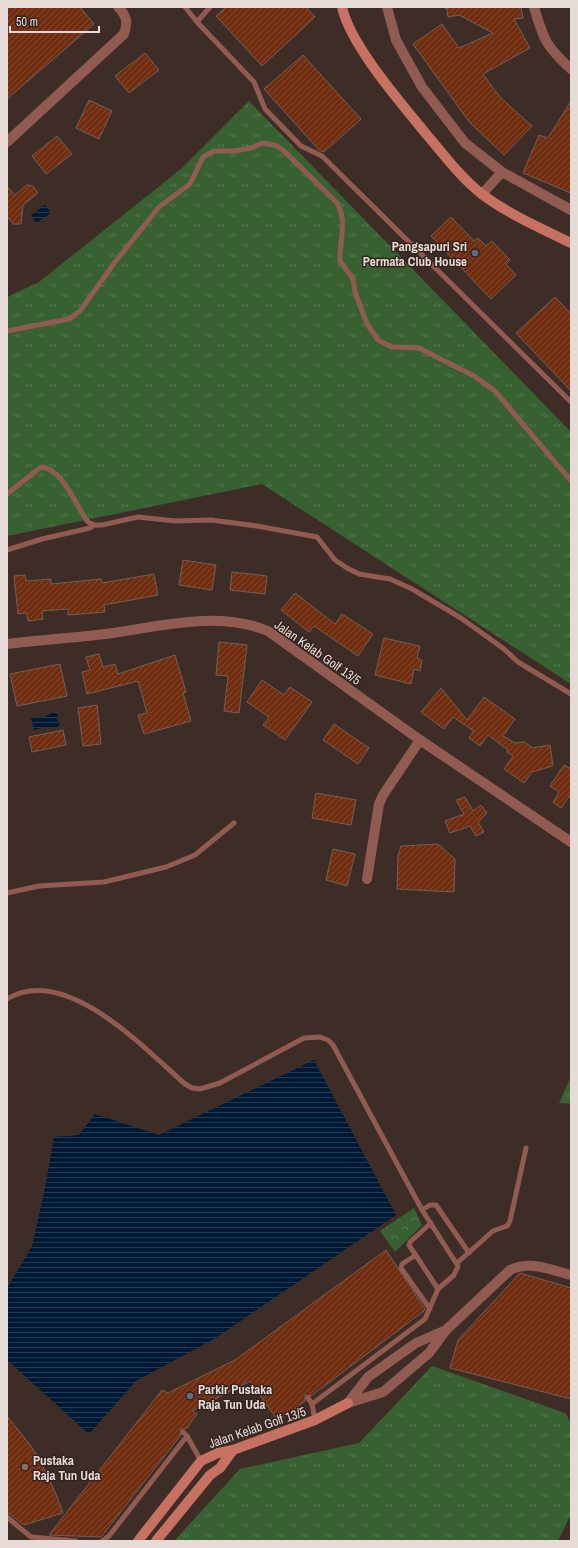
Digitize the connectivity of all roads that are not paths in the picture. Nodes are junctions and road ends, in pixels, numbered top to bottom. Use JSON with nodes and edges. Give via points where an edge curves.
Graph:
{"nodes":[{"id":1,"x":118,"y":7,"type":"edge"},
{"id":2,"x":185,"y":7,"type":"edge"},
{"id":3,"x":210,"y":7,"type":"edge"},
{"id":4,"x":342,"y":7,"type":"edge"},
{"id":5,"x":387,"y":7,"type":"edge"},
{"id":6,"x":534,"y":7,"type":"edge"},
{"id":7,"x":197,"y":22,"type":"junction"},
{"id":8,"x":571,"y":69,"type":"edge"},
{"id":9,"x":7,"y":142,"type":"edge"},
{"id":10,"x":502,"y":172,"type":"junction"},
{"id":11,"x":482,"y":194,"type":"junction"},
{"id":12,"x":571,"y":210,"type":"edge"},
{"id":13,"x":571,"y":242,"type":"edge"},
{"id":14,"x":7,"y":331,"type":"edge"},
{"id":15,"x":571,"y":402,"type":"edge"},
{"id":16,"x":571,"y":481,"type":"edge"},
{"id":17,"x":7,"y":494,"type":"edge"},
{"id":18,"x":94,"y":525,"type":"junction"},
{"id":19,"x":7,"y":550,"type":"edge"},
{"id":20,"x":7,"y":644,"type":"edge"},
{"id":21,"x":571,"y":694,"type":"edge"},
{"id":22,"x":420,"y":740,"type":"junction"},
{"id":23,"x":234,"y":823,"type":"dead end"},
{"id":24,"x":571,"y":842,"type":"edge"},
{"id":25,"x":366,"y":879,"type":"dead end"},
{"id":26,"x":7,"y":893,"type":"edge"},
{"id":27,"x":7,"y":999,"type":"edge"},
{"id":28,"x":526,"y":1148,"type":"dead end"},
{"id":29,"x":422,"y":1210,"type":"junction"},
{"id":30,"x":431,"y":1223,"type":"junction"},
{"id":31,"x":469,"y":1253,"type":"junction"},
{"id":32,"x":416,"y":1255,"type":"junction"},
{"id":33,"x":457,"y":1263,"type":"junction"},
{"id":34,"x":571,"y":1275,"type":"edge"},
{"id":35,"x":438,"y":1289,"type":"junction"},
{"id":36,"x":430,"y":1309,"type":"junction"},
{"id":37,"x":446,"y":1330,"type":"junction"},
{"id":38,"x":308,"y":1398,"type":"dead end"},
{"id":39,"x":348,"y":1403,"type":"junction"},
{"id":40,"x":312,"y":1404,"type":"junction"},
{"id":41,"x":315,"y":1420,"type":"junction"},
{"id":42,"x":183,"y":1432,"type":"dead end"},
{"id":43,"x":188,"y":1436,"type":"junction"},
{"id":44,"x":232,"y":1450,"type":"junction"},
{"id":45,"x":202,"y":1461,"type":"junction"},
{"id":46,"x":7,"y":1517,"type":"edge"},
{"id":47,"x":31,"y":1539,"type":"edge"},
{"id":48,"x":76,"y":1541,"type":"edge"},
{"id":49,"x":102,"y":1541,"type":"edge"},
{"id":50,"x":138,"y":1541,"type":"edge"},
{"id":51,"x":156,"y":1541,"type":"edge"}],
"edges":[{"from":1,"to":9,"type":"street","via":[[127,23],[124,34]]},
{"from":2,"to":7,"type":"lane"},
{"from":3,"to":7,"type":"lane"},
{"from":4,"to":11,"type":"street","via":[[361,48],[461,175]]},
{"from":5,"to":10,"type":"street","via":[[396,40],[422,87],[465,143]]},
{"from":6,"to":8,"type":"street","via":[[541,32],[553,53]]},
{"from":7,"to":15,"type":"lane","via":[[254,82],[265,109],[301,146],[322,156]]},
{"from":10,"to":11,"type":"street"},
{"from":10,"to":12,"type":"street"},
{"from":11,"to":13,"type":"street","via":[[504,210]]},
{"from":14,"to":16,"type":"lane","via":[[69,319],[80,311],[159,207],[190,184],[203,157],[214,151],[235,151],[262,143],[275,145],[337,203],[344,224],[340,261],[353,278],[355,292],[372,333],[378,340],[392,347],[419,348],[479,379],[495,391]]},
{"from":17,"to":18,"type":"lane","via":[[41,467],[47,467],[58,474],[85,518]]},
{"from":18,"to":19,"type":"lane"},
{"from":18,"to":21,"type":"lane","via":[[138,517],[175,521],[211,520],[316,537],[335,560],[347,568],[359,574],[390,579],[412,589],[461,618],[518,662]]},
{"from":20,"to":22,"type":"street","name":"Jalan Kelab Golf 13/5","via":[[204,621],[248,624],[268,631]]},
{"from":22,"to":24,"type":"street","name":"Jalan Kelab Golf 13/5"},
{"from":22,"to":25,"type":"street","via":[[379,804]]},
{"from":23,"to":26,"type":"lane","via":[[195,855],[166,867],[104,882],[39,886]]},
{"from":27,"to":29,"type":"lane","via":[[15,994],[49,991],[94,1007],[184,1084],[196,1089],[220,1083],[304,1038],[320,1037],[328,1040]]},
{"from":28,"to":31,"type":"lane","via":[[510,1221],[507,1226],[493,1231]]},
{"from":29,"to":30,"type":"lane"},
{"from":29,"to":31,"type":"lane","via":[[430,1205],[436,1205]]},
{"from":30,"to":32,"type":"lane","via":[[410,1242],[409,1245]]},
{"from":30,"to":33,"type":"lane"},
{"from":31,"to":33,"type":"lane"},
{"from":32,"to":35,"type":"lane"},
{"from":32,"to":36,"type":"lane","via":[[404,1262],[400,1268]]},
{"from":33,"to":35,"type":"lane","via":[[454,1275]]},
{"from":34,"to":37,"type":"street","name":"Jalan Kelab Golf 13/5","via":[[535,1266],[519,1266],[510,1270]]},
{"from":35,"to":36,"type":"lane"},
{"from":36,"to":40,"type":"lane","via":[[425,1319]]},
{"from":37,"to":39,"type":"street","name":"Jalan Kelab Golf 13/5","via":[[416,1343],[368,1378]]},
{"from":37,"to":39,"type":"street","name":"Jalan Kelab Golf 13/5","via":[[429,1353],[383,1392]]},
{"from":38,"to":40,"type":"lane"},
{"from":39,"to":41,"type":"street","name":"Jalan Kelab Golf 13/5"},
{"from":40,"to":41,"type":"lane"},
{"from":41,"to":44,"type":"street","name":"Jalan Kelab Golf 13/5"},
{"from":42,"to":43,"type":"lane"},
{"from":43,"to":45,"type":"lane"},
{"from":43,"to":49,"type":"lane","via":[[109,1536]]},
{"from":44,"to":45,"type":"street","name":"Jalan Kelab Golf 13/5","via":[[218,1453]]},
{"from":44,"to":51,"type":"street","via":[[220,1468],[210,1475]]},
{"from":45,"to":50,"type":"street","name":"Jalan Kelab Golf 13/5"},
{"from":46,"to":47,"type":"lane"},
{"from":47,"to":48,"type":"lane","via":[[59,1538]]}]}
